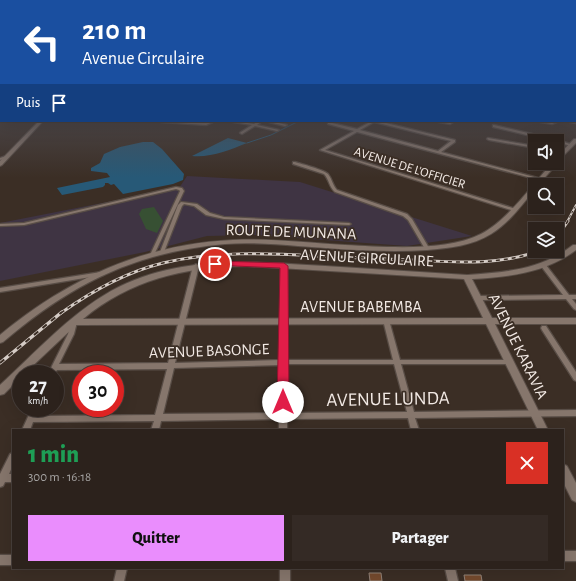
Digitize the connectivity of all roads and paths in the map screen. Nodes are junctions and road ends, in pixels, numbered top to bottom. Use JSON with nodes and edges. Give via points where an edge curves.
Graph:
{"nodes":[{"id":1,"x":39,"y":123,"type":"edge"},
{"id":2,"x":195,"y":123,"type":"edge"},
{"id":3,"x":210,"y":123,"type":"edge"},
{"id":4,"x":243,"y":123,"type":"edge"},
{"id":5,"x":257,"y":123,"type":"edge"},
{"id":6,"x":277,"y":123,"type":"edge"},
{"id":7,"x":329,"y":123,"type":"dead end"},
{"id":8,"x":368,"y":123,"type":"edge"},
{"id":9,"x":381,"y":123,"type":"edge"},
{"id":10,"x":255,"y":125,"type":"junction"},
{"id":11,"x":285,"y":125,"type":"dead end"},
{"id":12,"x":494,"y":126,"type":"dead end"},
{"id":13,"x":276,"y":130,"type":"dead end"},
{"id":14,"x":356,"y":130,"type":"junction"},
{"id":15,"x":242,"y":133,"type":"dead end"},
{"id":16,"x":528,"y":134,"type":"edge"},
{"id":17,"x":489,"y":139,"type":"dead end"},
{"id":18,"x":576,"y":140,"type":"edge"},
{"id":19,"x":564,"y":143,"type":"edge"},
{"id":20,"x":571,"y":145,"type":"junction"},
{"id":21,"x":528,"y":146,"type":"edge"},
{"id":22,"x":438,"y":152,"type":"junction"},
{"id":23,"x":564,"y":152,"type":"edge"},
{"id":24,"x":6,"y":157,"type":"junction"},
{"id":25,"x":0,"y":159,"type":"edge"},
{"id":26,"x":294,"y":163,"type":"dead end"},
{"id":27,"x":0,"y":164,"type":"edge"},
{"id":28,"x":549,"y":170,"type":"edge"},
{"id":29,"x":542,"y":178,"type":"edge"},
{"id":30,"x":528,"y":180,"type":"edge"},
{"id":31,"x":528,"y":194,"type":"edge"},
{"id":32,"x":514,"y":210,"type":"junction"},
{"id":33,"x":349,"y":224,"type":"dead end"},
{"id":34,"x":0,"y":225,"type":"edge"},
{"id":35,"x":576,"y":246,"type":"edge"},
{"id":36,"x":427,"y":248,"type":"junction"},
{"id":37,"x":162,"y":252,"type":"junction"},
{"id":38,"x":152,"y":255,"type":"junction"},
{"id":39,"x":567,"y":255,"type":"junction"},
{"id":40,"x":576,"y":255,"type":"edge"},
{"id":41,"x":196,"y":266,"type":"junction"},
{"id":42,"x":284,"y":266,"type":"junction"},
{"id":43,"x":544,"y":266,"type":"junction"},
{"id":44,"x":101,"y":274,"type":"junction"},
{"id":45,"x":467,"y":277,"type":"junction"},
{"id":46,"x":0,"y":290,"type":"edge"},
{"id":47,"x":567,"y":297,"type":"junction"},
{"id":48,"x":477,"y":298,"type":"junction"},
{"id":49,"x":576,"y":298,"type":"edge"},
{"id":50,"x":576,"y":308,"type":"edge"},
{"id":51,"x":386,"y":320,"type":"junction"},
{"id":52,"x":576,"y":320,"type":"edge"},
{"id":53,"x":283,"y":321,"type":"junction"},
{"id":54,"x":489,"y":321,"type":"junction"},
{"id":55,"x":74,"y":322,"type":"junction"},
{"id":56,"x":183,"y":322,"type":"junction"},
{"id":57,"x":544,"y":328,"type":"dead end"},
{"id":58,"x":0,"y":340,"type":"edge"},
{"id":59,"x":283,"y":362,"type":"junction"},
{"id":60,"x":510,"y":362,"type":"junction"},
{"id":61,"x":398,"y":363,"type":"junction"},
{"id":62,"x":55,"y":365,"type":"edge"},
{"id":63,"x":171,"y":366,"type":"junction"},
{"id":64,"x":64,"y":367,"type":"edge"},
{"id":65,"x":576,"y":378,"type":"edge"},
{"id":66,"x":0,"y":391,"type":"edge"},
{"id":67,"x":534,"y":413,"type":"junction"},
{"id":68,"x":576,"y":413,"type":"edge"},
{"id":69,"x":411,"y":414,"type":"junction"},
{"id":70,"x":283,"y":415,"type":"junction"},
{"id":71,"x":158,"y":417,"type":"junction"},
{"id":72,"x":31,"y":419,"type":"joint"},
{"id":73,"x":26,"y":429,"type":"edge"},
{"id":74,"x":155,"y":429,"type":"edge"},
{"id":75,"x":283,"y":429,"type":"edge"},
{"id":76,"x":415,"y":429,"type":"edge"},
{"id":77,"x":542,"y":429,"type":"edge"},
{"id":78,"x":12,"y":459,"type":"edge"},
{"id":79,"x":564,"y":473,"type":"edge"},
{"id":80,"x":12,"y":478,"type":"edge"},
{"id":81,"x":1,"y":480,"type":"edge"},
{"id":82,"x":576,"y":496,"type":"edge"},
{"id":83,"x":564,"y":556,"type":"edge"},
{"id":84,"x":576,"y":556,"type":"edge"},
{"id":85,"x":0,"y":560,"type":"edge"},
{"id":86,"x":12,"y":560,"type":"edge"},
{"id":87,"x":122,"y":569,"type":"edge"},
{"id":88,"x":285,"y":569,"type":"edge"},
{"id":89,"x":450,"y":569,"type":"edge"},
{"id":90,"x":119,"y":581,"type":"edge"},
{"id":91,"x":285,"y":581,"type":"edge"},
{"id":92,"x":453,"y":581,"type":"edge"}],
"edges":[{"from":1,"to":24,"type":"street"},
{"from":2,"to":3,"type":"street"},
{"from":4,"to":10,"type":"street"},
{"from":5,"to":10,"type":"street"},
{"from":6,"to":11,"type":"street"},
{"from":7,"to":14,"type":"street"},
{"from":8,"to":14,"type":"street","name":"AVENUE DE L'OFFICIER"},
{"from":9,"to":22,"type":"street","name":"AVENUE DE L'OFFICIER","via":[[454,141]]},
{"from":10,"to":13,"type":"street"},
{"from":10,"to":15,"type":"street"},
{"from":12,"to":16,"type":"street"},
{"from":14,"to":22,"type":"street"},
{"from":14,"to":32,"type":"street","name":"AVENUE DE L'OFFICIER","via":[[322,150]]},
{"from":17,"to":21,"type":"street"},
{"from":18,"to":20,"type":"street"},
{"from":19,"to":20,"type":"street"},
{"from":20,"to":23,"type":"street"},
{"from":22,"to":30,"type":"street"},
{"from":24,"to":25,"type":"street"},
{"from":24,"to":27,"type":"street"},
{"from":26,"to":36,"type":"street","via":[[325,173],[336,191],[405,215]]},
{"from":28,"to":29,"type":"street","name":"ROUTE DE MUNANA"},
{"from":31,"to":32,"type":"street","name":"ROUTE DE MUNANA"},
{"from":32,"to":36,"type":"street","name":"ROUTE DE MUNANA","via":[[500,224],[480,236],[452,245]]},
{"from":33,"to":37,"type":"street","via":[[224,218],[208,214],[195,205],[183,203]]},
{"from":34,"to":38,"type":"street","via":[[24,224],[176,188],[181,189]]},
{"from":35,"to":39,"type":"street","name":"AVENUE CIRCULAIRE"},
{"from":36,"to":37,"type":"street","name":"ROUTE DE MUNANA","via":[[246,241]]},
{"from":37,"to":38,"type":"street","name":"ROUTE DE MUNANA"},
{"from":38,"to":44,"type":"street","name":"ROUTE DE MUNANA"},
{"from":39,"to":40,"type":"street"},
{"from":39,"to":43,"type":"street","name":"AVENUE CIRCULAIRE"},
{"from":41,"to":42,"type":"street","name":"AVENUE CIRCULAIRE"},
{"from":41,"to":55,"type":"street","name":"AVENUE CIRCULAIRE","via":[[134,284],[98,303]]},
{"from":41,"to":56,"type":"street"},
{"from":42,"to":45,"type":"street","name":"AVENUE CIRCULAIRE"},
{"from":42,"to":53,"type":"street"},
{"from":43,"to":45,"type":"street","name":"AVENUE CIRCULAIRE","via":[[503,274]]},
{"from":43,"to":47,"type":"street"},
{"from":44,"to":46,"type":"street"},
{"from":44,"to":58,"type":"street","name":"ROUTE DE MUNANA","via":[[49,302]]},
{"from":45,"to":48,"type":"street","name":"AVENUE KARAVIA"},
{"from":47,"to":48,"type":"street"},
{"from":47,"to":49,"type":"street"},
{"from":47,"to":50,"type":"street"},
{"from":48,"to":54,"type":"street","name":"AVENUE KARAVIA"},
{"from":51,"to":53,"type":"street","name":"AVENUE BABEMBA"},
{"from":51,"to":54,"type":"street","name":"AVENUE BABEMBA"},
{"from":51,"to":61,"type":"street"},
{"from":52,"to":54,"type":"street","name":"AVENUE BABEMBA"},
{"from":53,"to":56,"type":"street","name":"AVENUE BABEMBA"},
{"from":53,"to":59,"type":"street"},
{"from":54,"to":60,"type":"street","name":"AVENUE KARAVIA"},
{"from":55,"to":56,"type":"street","name":"AVENUE BABEMBA"},
{"from":55,"to":62,"type":"street","via":[[71,334]]},
{"from":55,"to":66,"type":"street","name":"AVENUE CIRCULAIRE"},
{"from":56,"to":63,"type":"street"},
{"from":57,"to":65,"type":"street"},
{"from":59,"to":61,"type":"street","name":"AVENUE BASONGE"},
{"from":59,"to":63,"type":"street","name":"AVENUE BASONGE"},
{"from":59,"to":70,"type":"street"},
{"from":60,"to":61,"type":"street","name":"AVENUE BASONGE"},
{"from":60,"to":67,"type":"street","name":"AVENUE KARAVIA"},
{"from":61,"to":69,"type":"street"},
{"from":63,"to":64,"type":"street","name":"AVENUE BASONGE"},
{"from":63,"to":71,"type":"street"},
{"from":67,"to":68,"type":"street","name":"AVENUE LUNDA"},
{"from":67,"to":69,"type":"street","name":"AVENUE LUNDA"},
{"from":67,"to":77,"type":"street","name":"AVENUE KARAVIA"},
{"from":69,"to":70,"type":"street","name":"AVENUE LUNDA"},
{"from":69,"to":76,"type":"street"},
{"from":70,"to":71,"type":"street","name":"AVENUE LUNDA"},
{"from":70,"to":75,"type":"street"},
{"from":71,"to":72,"type":"street","name":"AVENUE LUNDA"},
{"from":71,"to":74,"type":"street"},
{"from":72,"to":73,"type":"street"},
{"from":78,"to":81,"type":"street"},
{"from":79,"to":82,"type":"street"},
{"from":80,"to":81,"type":"street"},
{"from":83,"to":84,"type":"street"},
{"from":85,"to":86,"type":"street"},
{"from":87,"to":90,"type":"street"},
{"from":88,"to":91,"type":"street"},
{"from":89,"to":92,"type":"street"}]}
